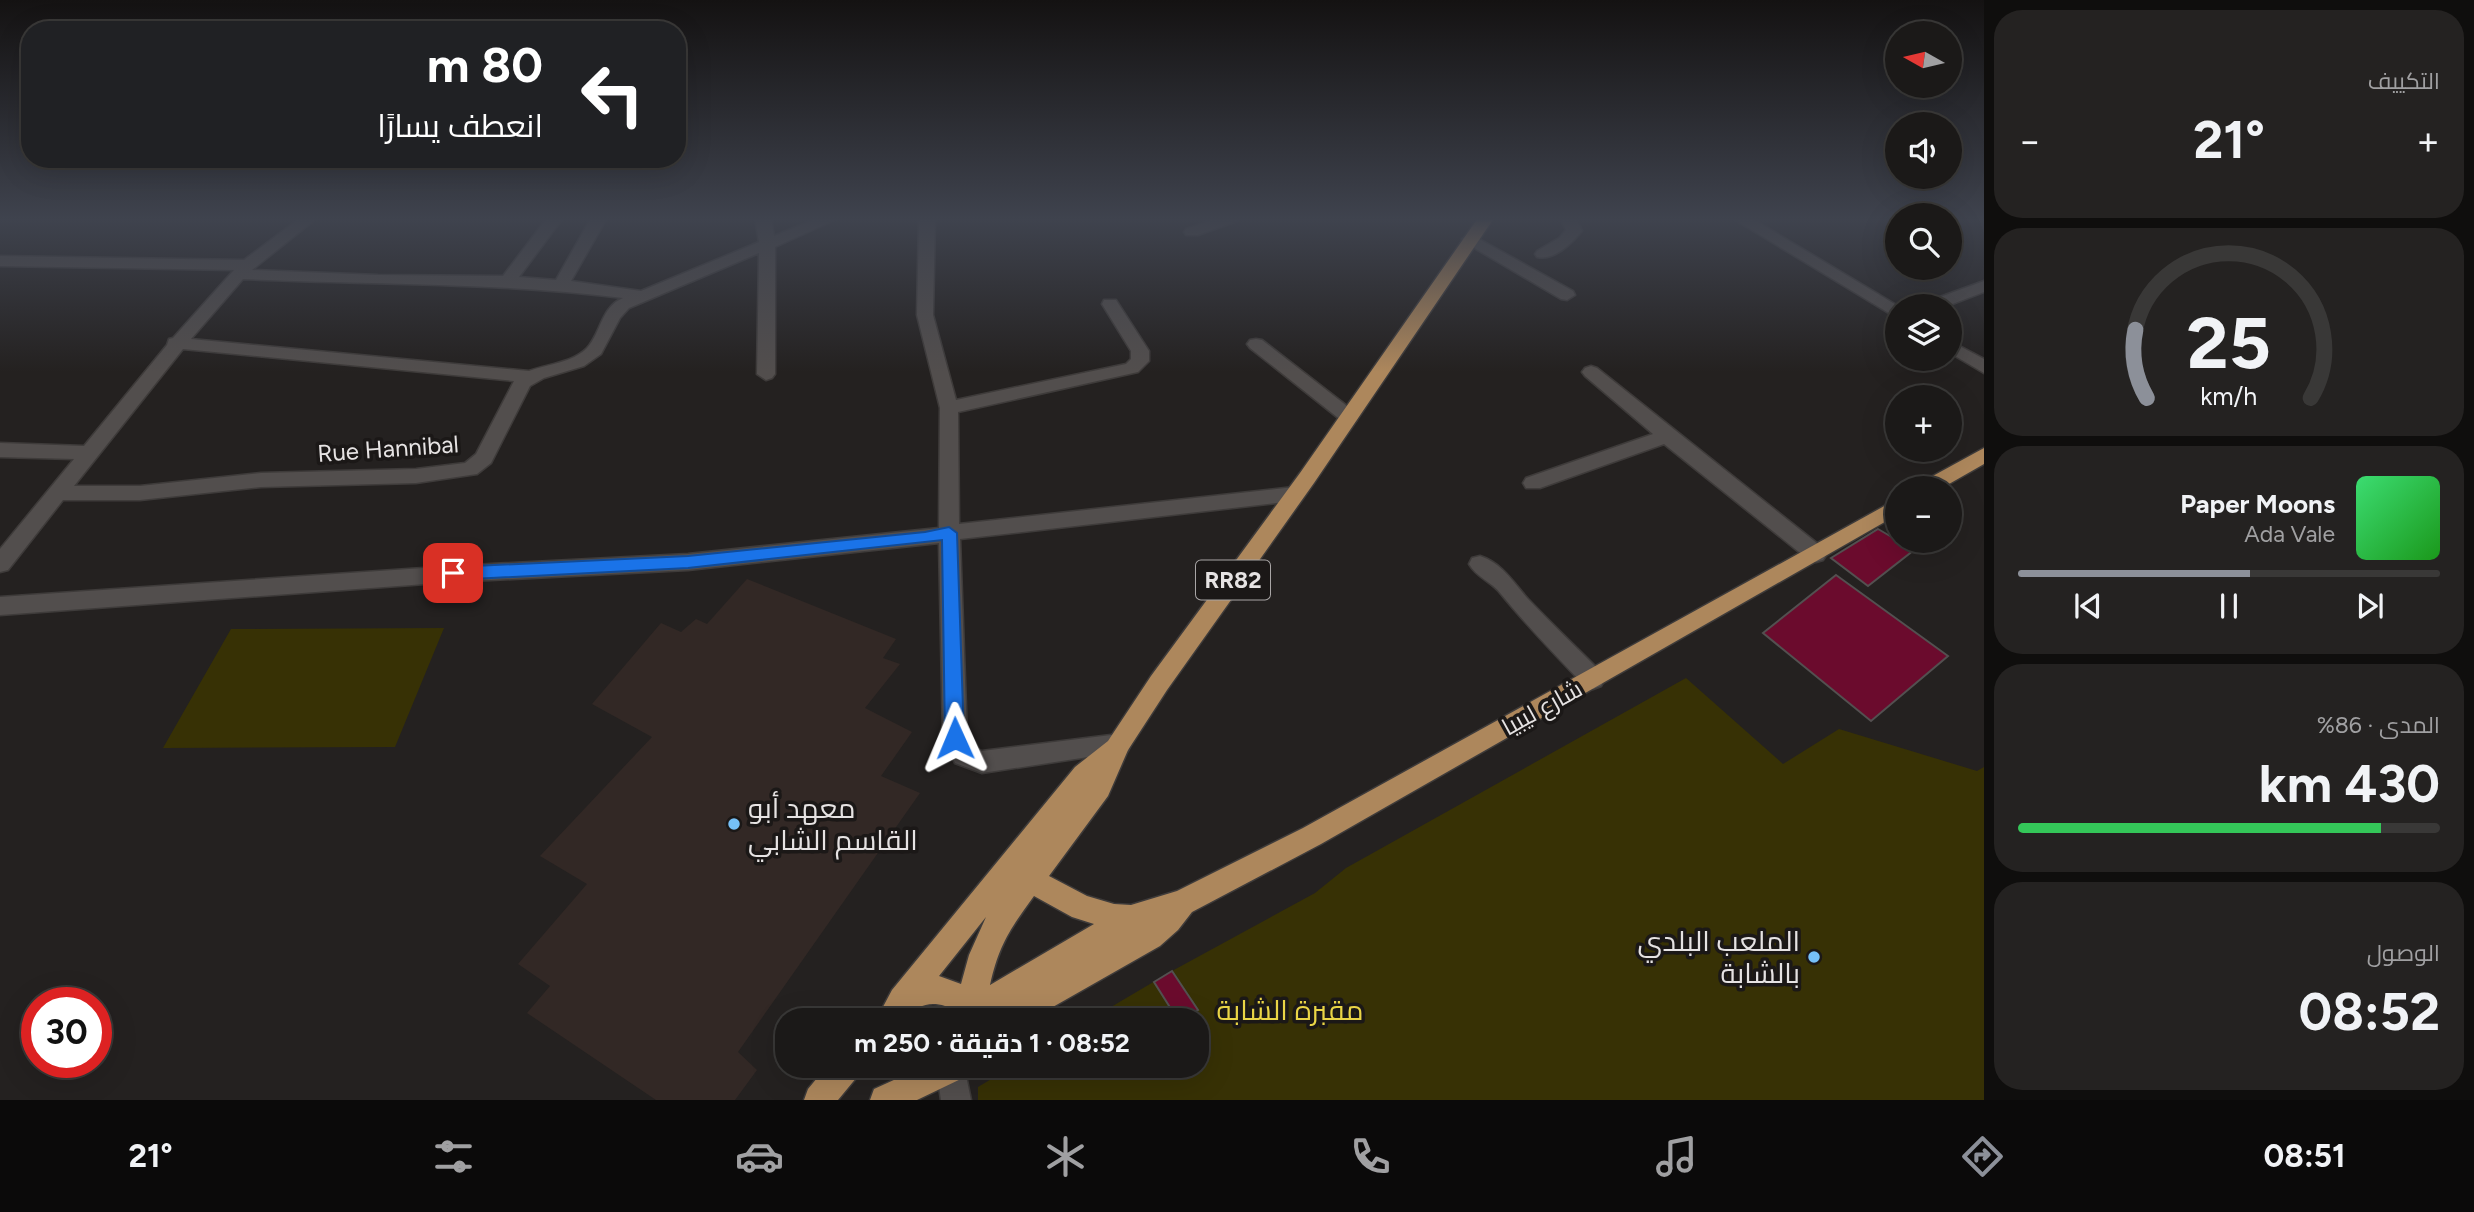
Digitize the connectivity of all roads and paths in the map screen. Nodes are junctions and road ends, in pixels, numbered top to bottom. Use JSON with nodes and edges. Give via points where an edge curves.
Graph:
{"nodes":[{"id":1,"x":243,"y":269,"type":"edge"},
{"id":2,"x":250,"y":269,"type":"edge"},
{"id":3,"x":516,"y":269,"type":"edge"},
{"id":4,"x":570,"y":269,"type":"edge"},
{"id":5,"x":701,"y":269,"type":"edge"},
{"id":6,"x":766,"y":269,"type":"edge"},
{"id":7,"x":923,"y":269,"type":"edge"},
{"id":8,"x":1449,"y":269,"type":"edge"},
{"id":9,"x":1523,"y":269,"type":"edge"},
{"id":10,"x":1825,"y":269,"type":"edge"},
{"id":11,"x":507,"y":281,"type":"junction"},
{"id":12,"x":561,"y":285,"type":"junction"},
{"id":13,"x":1984,"y":286,"type":"edge"},
{"id":14,"x":1962,"y":294,"type":"edge"},
{"id":15,"x":638,"y":295,"type":"junction"},
{"id":16,"x":1567,"y":295,"type":"dead end"},
{"id":17,"x":1110,"y":304,"type":"dead end"},
{"id":18,"x":1885,"y":306,"type":"edge"},
{"id":19,"x":175,"y":343,"type":"junction"},
{"id":20,"x":1256,"y":344,"type":"dead end"},
{"id":21,"x":1962,"y":354,"type":"edge"},
{"id":22,"x":1984,"y":368,"type":"edge"},
{"id":23,"x":1591,"y":372,"type":"dead end"},
{"id":24,"x":766,"y":374,"type":"dead end"},
{"id":25,"x":530,"y":377,"type":"junction"},
{"id":26,"x":949,"y":408,"type":"junction"},
{"id":27,"x":1349,"y":417,"type":"junction"},
{"id":28,"x":1667,"y":436,"type":"junction"},
{"id":29,"x":0,"y":450,"type":"edge"},
{"id":30,"x":87,"y":453,"type":"junction"},
{"id":31,"x":1984,"y":455,"type":"edge"},
{"id":32,"x":1948,"y":476,"type":"edge"},
{"id":33,"x":1533,"y":483,"type":"dead end"},
{"id":34,"x":57,"y":493,"type":"junction"},
{"id":35,"x":1294,"y":494,"type":"junction"},
{"id":36,"x":1885,"y":513,"type":"edge"},
{"id":37,"x":23,"y":532,"type":"junction"},
{"id":38,"x":949,"y":533,"type":"junction"},
{"id":39,"x":0,"y":535,"type":"edge"},
{"id":40,"x":1816,"y":554,"type":"junction"},
{"id":41,"x":0,"y":564,"type":"edge"},
{"id":42,"x":1480,"y":564,"type":"dead end"},
{"id":43,"x":0,"y":606,"type":"edge"},
{"id":44,"x":1593,"y":679,"type":"junction"},
{"id":45,"x":1119,"y":744,"type":"junction"},
{"id":46,"x":1018,"y":875,"type":"junction"},
{"id":47,"x":1182,"y":903,"type":"junction"},
{"id":48,"x":1131,"y":918,"type":"junction"},
{"id":49,"x":898,"y":1008,"type":"edge"},
{"id":50,"x":898,"y":1008,"type":"edge"},
{"id":51,"x":964,"y":1008,"type":"edge"},
{"id":52,"x":971,"y":1008,"type":"edge"},
{"id":53,"x":984,"y":1008,"type":"edge"},
{"id":54,"x":1023,"y":1008,"type":"edge"},
{"id":55,"x":836,"y":1078,"type":"edge"},
{"id":56,"x":931,"y":1078,"type":"edge"},
{"id":57,"x":949,"y":1078,"type":"edge"},
{"id":58,"x":819,"y":1100,"type":"edge"},
{"id":59,"x":886,"y":1100,"type":"edge"},
{"id":60,"x":956,"y":1100,"type":"edge"}],
"edges":[{"from":1,"to":19,"type":"street"},
{"from":2,"to":11,"type":"street"},
{"from":3,"to":11,"type":"street"},
{"from":4,"to":12,"type":"street"},
{"from":5,"to":15,"type":"street"},
{"from":6,"to":24,"type":"street"},
{"from":7,"to":26,"type":"street","via":[[925,316]]},
{"from":8,"to":27,"type":"main road","number":"RR82"},
{"from":9,"to":16,"type":"street"},
{"from":10,"to":18,"type":"street"},
{"from":11,"to":12,"type":"street"},
{"from":12,"to":15,"type":"street"},
{"from":13,"to":14,"type":"street"},
{"from":15,"to":25,"type":"street","via":[[612,316],[595,351],[578,362]]},
{"from":17,"to":26,"type":"street","via":[[1140,351],[1140,360],[1132,368]]},
{"from":19,"to":25,"type":"street"},
{"from":19,"to":30,"type":"street"},
{"from":20,"to":27,"type":"street"},
{"from":21,"to":22,"type":"street"},
{"from":23,"to":28,"type":"street"},
{"from":25,"to":34,"type":"street","name":"Rue Hannibal","via":[[523,382],[484,458],[460,472],[261,480],[141,493]]},
{"from":26,"to":38,"type":"street"},
{"from":27,"to":35,"type":"main road","number":"RR82"},
{"from":28,"to":33,"type":"street"},
{"from":28,"to":40,"type":"street"},
{"from":29,"to":30,"type":"street"},
{"from":30,"to":34,"type":"street"},
{"from":31,"to":32,"type":"main road"},
{"from":34,"to":37,"type":"street"},
{"from":35,"to":38,"type":"street"},
{"from":35,"to":45,"type":"main road","number":"RR82"},
{"from":36,"to":40,"type":"main road","name":"شارع ليبيا"},
{"from":37,"to":39,"type":"street"},
{"from":37,"to":41,"type":"street"},
{"from":38,"to":43,"type":"street","via":[[688,562],[453,573]]},
{"from":38,"to":45,"type":"street","via":[[955,738],[964,755],[982,762],[1005,761]]},
{"from":40,"to":44,"type":"main road","name":"شارع ليبيا"},
{"from":42,"to":44,"type":"street","via":[[1507,586]]},
{"from":44,"to":47,"type":"main road","name":"شارع ليبيا"},
{"from":45,"to":46,"type":"main road","number":"RR82","via":[[1099,788]]},
{"from":46,"to":48,"type":"main road","via":[[1082,908]]},
{"from":46,"to":49,"type":"main road","number":"RR82"},
{"from":46,"to":52,"type":"main road","number":"RR82","via":[[983,955]]},
{"from":47,"to":48,"type":"main road","name":"شارع ليبيا"},
{"from":47,"to":54,"type":"main road","name":"شارع ليبيا","via":[[1150,936]]},
{"from":48,"to":53,"type":"main road","name":"شارع ليبيا"},
{"from":50,"to":51,"type":"main road","number":"RR82","via":[[913,992],[939,989]]},
{"from":55,"to":58,"type":"main road"},
{"from":56,"to":59,"type":"main road"},
{"from":57,"to":60,"type":"street"}]}
